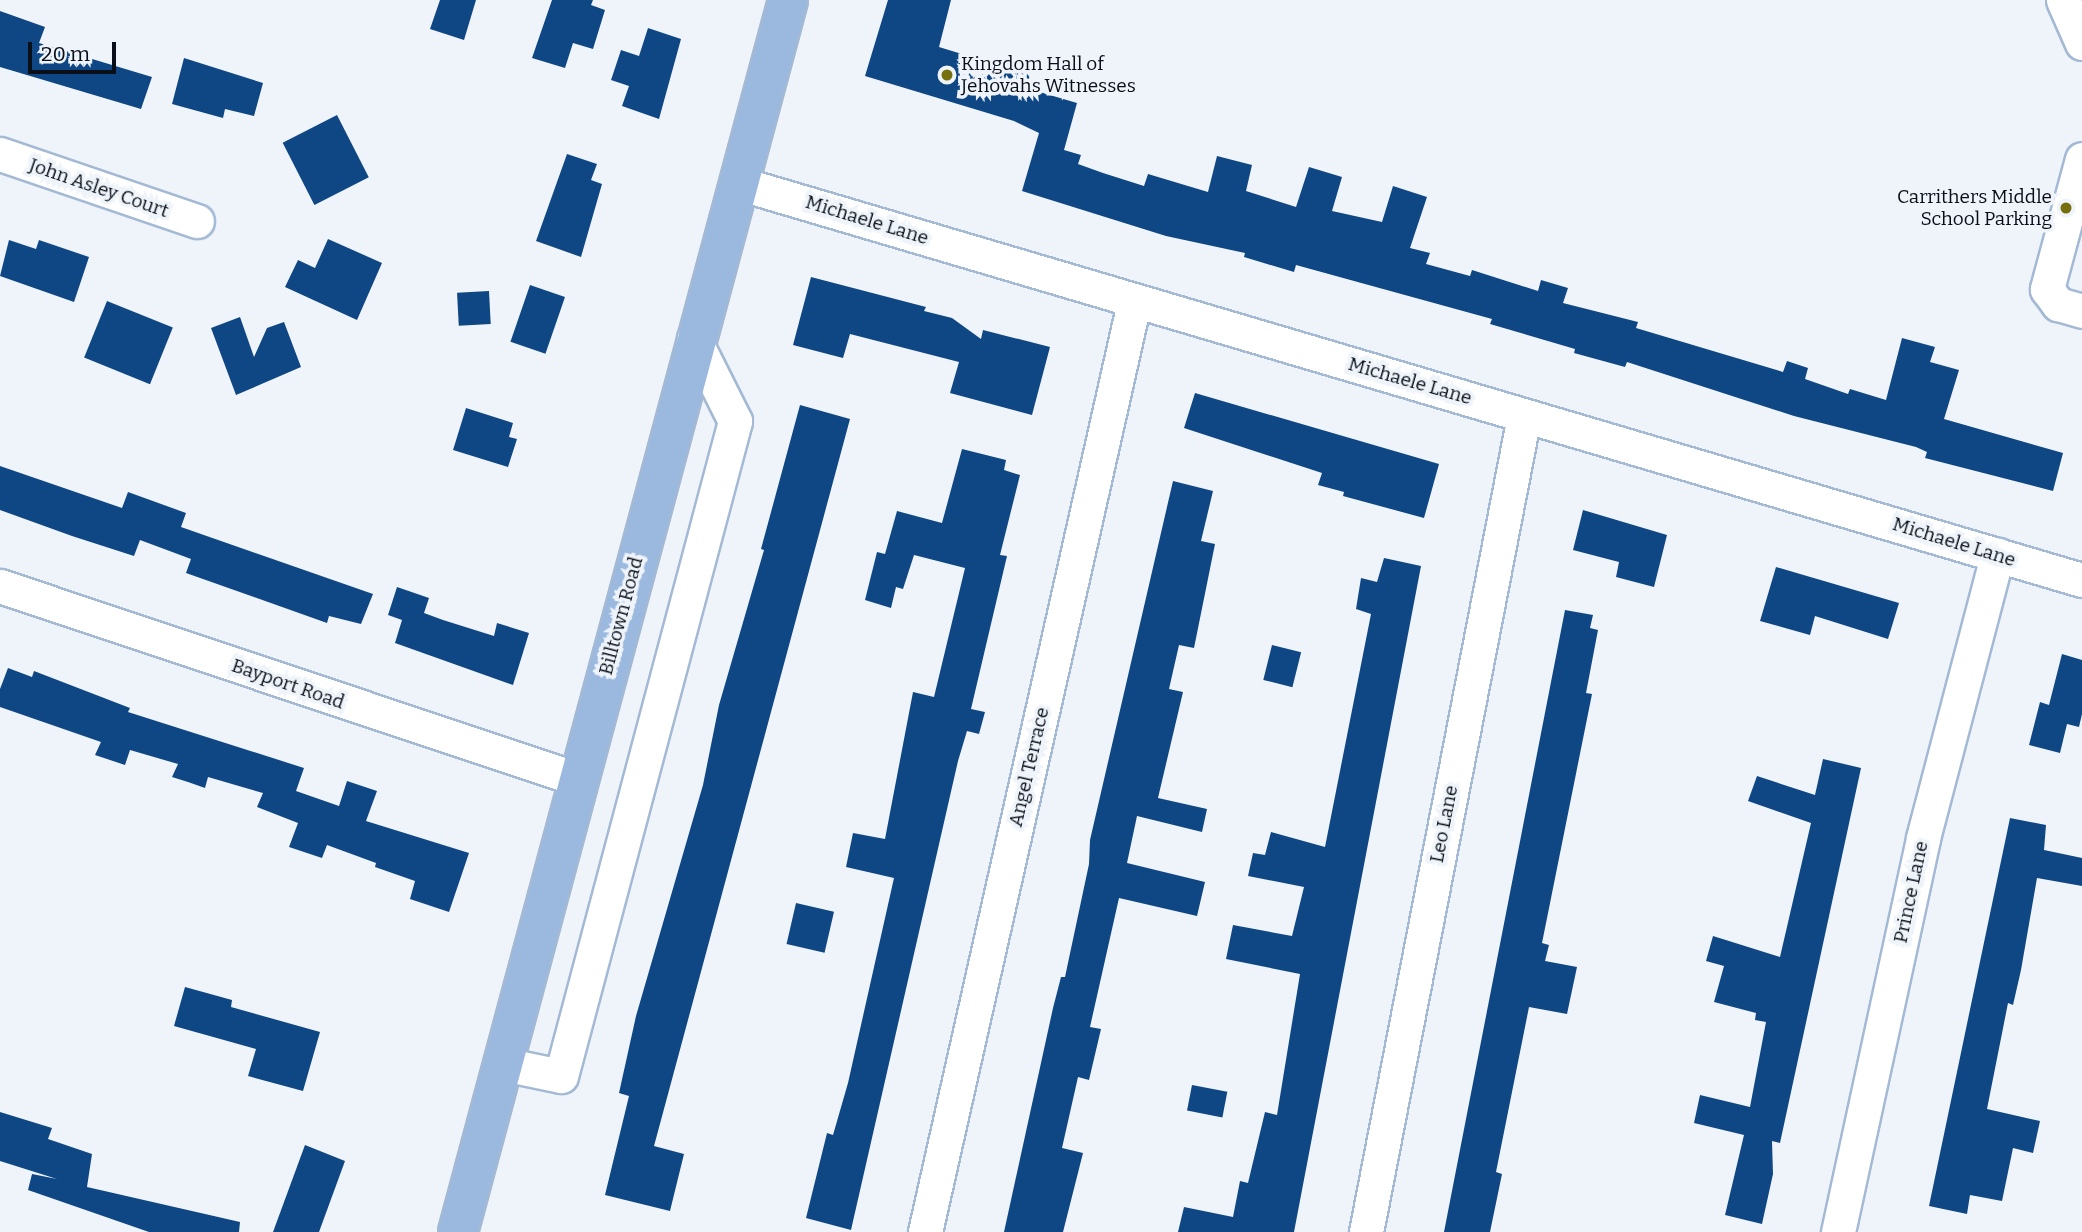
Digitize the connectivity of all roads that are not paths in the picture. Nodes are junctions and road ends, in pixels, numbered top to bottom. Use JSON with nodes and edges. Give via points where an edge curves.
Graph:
{"nodes":[{"id":1,"x":788,"y":0,"type":"edge"},
{"id":2,"x":2063,"y":0,"type":"edge"},
{"id":3,"x":2082,"y":43,"type":"edge"},
{"id":4,"x":0,"y":154,"type":"edge"},
{"id":5,"x":2082,"y":159,"type":"edge"},
{"id":6,"x":738,"y":183,"type":"junction"},
{"id":7,"x":197,"y":221,"type":"dead end"},
{"id":8,"x":1134,"y":302,"type":"junction"},
{"id":9,"x":2082,"y":311,"type":"edge"},
{"id":10,"x":694,"y":339,"type":"junction"},
{"id":11,"x":1524,"y":416,"type":"junction"},
{"id":12,"x":1997,"y":555,"type":"junction"},
{"id":13,"x":2082,"y":580,"type":"edge"},
{"id":14,"x":0,"y":586,"type":"edge"},
{"id":15,"x":577,"y":779,"type":"junction"},
{"id":16,"x":503,"y":1064,"type":"junction"},
{"id":17,"x":458,"y":1232,"type":"edge"},
{"id":18,"x":925,"y":1232,"type":"edge"},
{"id":19,"x":1366,"y":1232,"type":"edge"},
{"id":20,"x":1838,"y":1232,"type":"edge"}],
"edges":[{"from":1,"to":6,"type":"main road","name":"Billtown Road"},
{"from":2,"to":3,"type":"street"},
{"from":4,"to":7,"type":"street","name":"John Asley Court"},
{"from":5,"to":9,"type":"street","via":[[2047,289],[2058,304]]},
{"from":6,"to":8,"type":"street","name":"Michaele Lane"},
{"from":6,"to":10,"type":"main road","name":"Billtown Road"},
{"from":8,"to":11,"type":"street","name":"Michaele Lane"},
{"from":8,"to":18,"type":"street","name":"Angel Terrace"},
{"from":10,"to":15,"type":"main road","name":"Billtown Road"},
{"from":10,"to":16,"type":"street","via":[[735,421],[728,448],[561,1076]]},
{"from":11,"to":12,"type":"street","name":"Michaele Lane"},
{"from":11,"to":19,"type":"street","name":"Leo Lane"},
{"from":12,"to":13,"type":"street","name":"Michaele Lane"},
{"from":12,"to":20,"type":"street","name":"Prince Lane","via":[[1923,838]]},
{"from":14,"to":15,"type":"street","name":"Bayport Road"},
{"from":15,"to":16,"type":"main road","name":"Billtown Road"},
{"from":16,"to":17,"type":"main road","name":"Billtown Road"}]}
